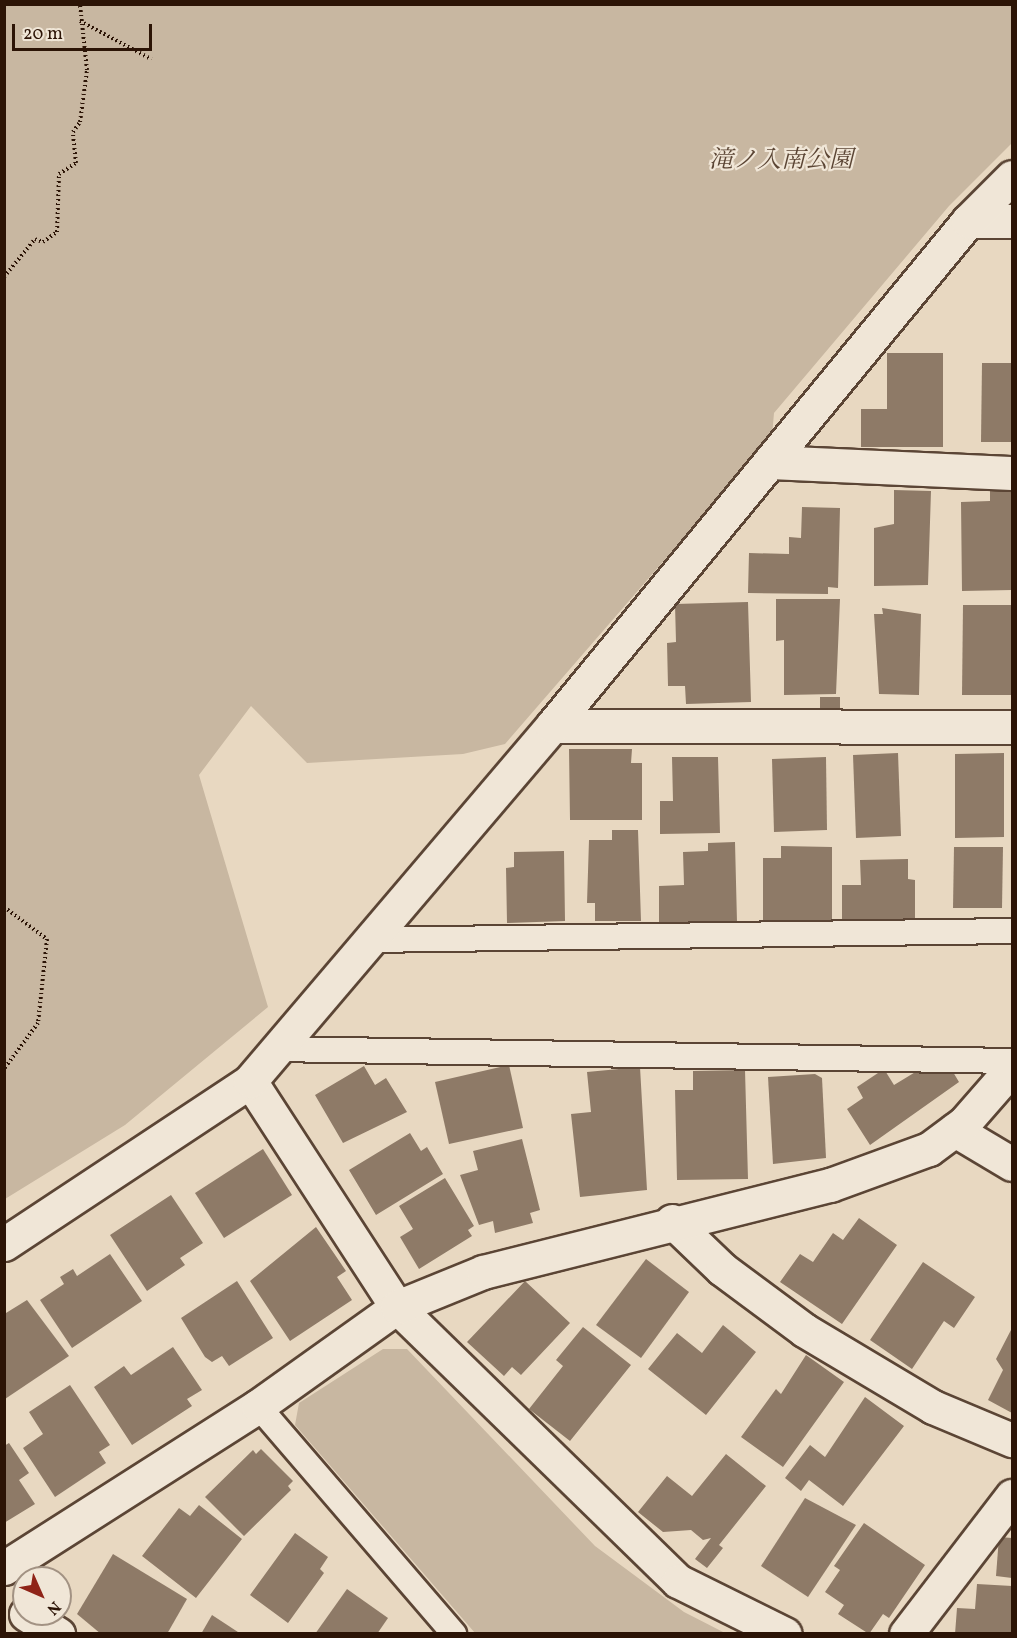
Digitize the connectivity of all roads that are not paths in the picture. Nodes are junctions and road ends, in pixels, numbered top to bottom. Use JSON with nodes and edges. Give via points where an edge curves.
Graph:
{"nodes":[{"id":1,"x":1012,"y":177,"type":"edge"},
{"id":2,"x":968,"y":221,"type":"junction"},
{"id":3,"x":1012,"y":221,"type":"edge"},
{"id":4,"x":770,"y":462,"type":"junction"},
{"id":5,"x":1012,"y":473,"type":"edge"},
{"id":6,"x":552,"y":726,"type":"junction"},
{"id":7,"x":1012,"y":727,"type":"edge"},
{"id":8,"x":1012,"y":931,"type":"edge"},
{"id":9,"x":368,"y":940,"type":"junction"},
{"id":10,"x":274,"y":1049,"type":"junction"},
{"id":11,"x":1012,"y":1061,"type":"edge"},
{"id":12,"x":1012,"y":1068,"type":"edge"},
{"id":13,"x":250,"y":1081,"type":"junction"},
{"id":14,"x":955,"y":1130,"type":"junction"},
{"id":15,"x":1012,"y":1164,"type":"edge"},
{"id":16,"x":672,"y":1221,"type":"junction"},
{"id":17,"x":4,"y":1244,"type":"edge"},
{"id":18,"x":397,"y":1307,"type":"junction"},
{"id":19,"x":258,"y":1406,"type":"junction"},
{"id":20,"x":1012,"y":1440,"type":"edge"},
{"id":21,"x":1012,"y":1496,"type":"edge"},
{"id":22,"x":4,"y":1568,"type":"edge"},
{"id":23,"x":454,"y":1634,"type":"edge"},
{"id":24,"x":784,"y":1634,"type":"edge"},
{"id":25,"x":906,"y":1634,"type":"edge"}],
"edges":[{"from":1,"to":2,"type":"street"},
{"from":2,"to":3,"type":"street"},
{"from":2,"to":4,"type":"street"},
{"from":4,"to":5,"type":"street"},
{"from":4,"to":6,"type":"street"},
{"from":6,"to":7,"type":"street"},
{"from":6,"to":9,"type":"street"},
{"from":8,"to":9,"type":"lane"},
{"from":9,"to":10,"type":"street"},
{"from":10,"to":11,"type":"lane"},
{"from":10,"to":13,"type":"street"},
{"from":12,"to":14,"type":"street"},
{"from":13,"to":17,"type":"street"},
{"from":13,"to":18,"type":"street"},
{"from":14,"to":15,"type":"street"},
{"from":14,"to":16,"type":"street","via":[[929,1149],[830,1185]]},
{"from":16,"to":18,"type":"street","via":[[483,1272]]},
{"from":16,"to":20,"type":"street","via":[[722,1269],[814,1337],[933,1407]]},
{"from":18,"to":19,"type":"street"},
{"from":18,"to":24,"type":"street","via":[[678,1581]]},
{"from":19,"to":22,"type":"street"},
{"from":19,"to":23,"type":"lane"},
{"from":21,"to":25,"type":"street"}]}
